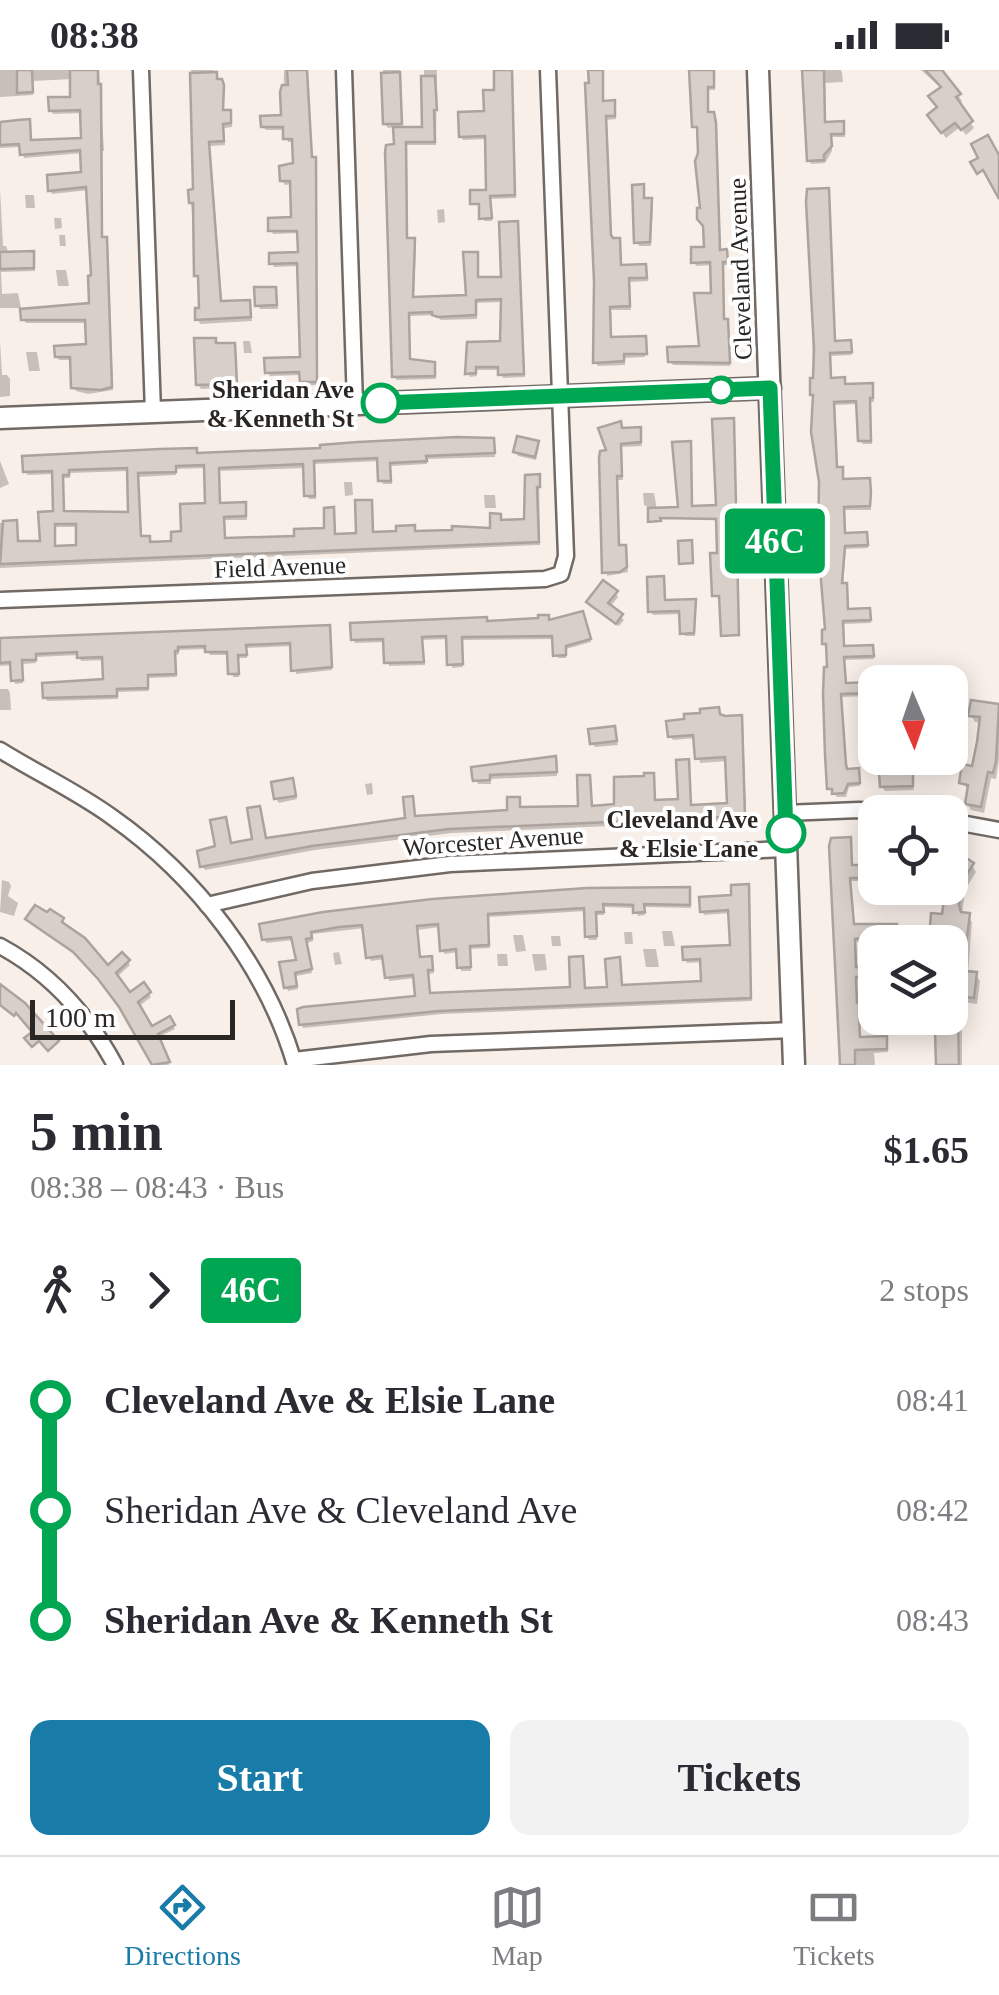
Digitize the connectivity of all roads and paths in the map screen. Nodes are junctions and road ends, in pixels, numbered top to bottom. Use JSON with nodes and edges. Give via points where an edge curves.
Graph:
{"nodes":[{"id":1,"x":141,"y":70,"type":"edge"},
{"id":2,"x":344,"y":70,"type":"edge"},
{"id":3,"x":548,"y":70,"type":"edge"},
{"id":4,"x":758,"y":70,"type":"edge"},
{"id":5,"x":770,"y":388,"type":"junction"},
{"id":6,"x":560,"y":396,"type":"junction"},
{"id":7,"x":355,"y":404,"type":"junction"},
{"id":8,"x":153,"y":412,"type":"junction"},
{"id":9,"x":0,"y":418,"type":"edge"},
{"id":10,"x":0,"y":600,"type":"edge"},
{"id":11,"x":0,"y":750,"type":"edge"},
{"id":12,"x":858,"y":812,"type":"edge"},
{"id":13,"x":785,"y":813,"type":"junction"},
{"id":14,"x":968,"y":824,"type":"edge"},
{"id":15,"x":999,"y":830,"type":"edge"},
{"id":16,"x":786,"y":848,"type":"junction"},
{"id":17,"x":207,"y":905,"type":"junction"},
{"id":18,"x":0,"y":946,"type":"edge"},
{"id":19,"x":792,"y":1030,"type":"junction"},
{"id":20,"x":295,"y":1062,"type":"edge"},
{"id":21,"x":114,"y":1065,"type":"edge"},
{"id":22,"x":794,"y":1065,"type":"edge"}],
"edges":[{"from":1,"to":8,"type":"street"},
{"from":2,"to":7,"type":"street"},
{"from":3,"to":6,"type":"street"},
{"from":4,"to":5,"type":"street","name":"Cleveland Avenue"},
{"from":5,"to":6,"type":"street"},
{"from":5,"to":13,"type":"street","name":"Cleveland Avenue"},
{"from":6,"to":7,"type":"street"},
{"from":6,"to":10,"type":"street","name":"Field Avenue","via":[[566,556],[561,574]]},
{"from":7,"to":8,"type":"street"},
{"from":8,"to":9,"type":"street"},
{"from":11,"to":17,"type":"street","via":[[110,816],[176,869]]},
{"from":12,"to":13,"type":"street"},
{"from":13,"to":16,"type":"street","name":"Cleveland Avenue"},
{"from":14,"to":15,"type":"street"},
{"from":16,"to":17,"type":"street","name":"Worcester Avenue","via":[[450,864],[312,881]]},
{"from":16,"to":19,"type":"street","name":"Cleveland Avenue"},
{"from":17,"to":20,"type":"street","via":[[246,958]]},
{"from":18,"to":21,"type":"street","via":[[48,978]]},
{"from":19,"to":20,"type":"street","via":[[432,1044]]},
{"from":19,"to":22,"type":"street","name":"Cleveland Avenue"}]}
